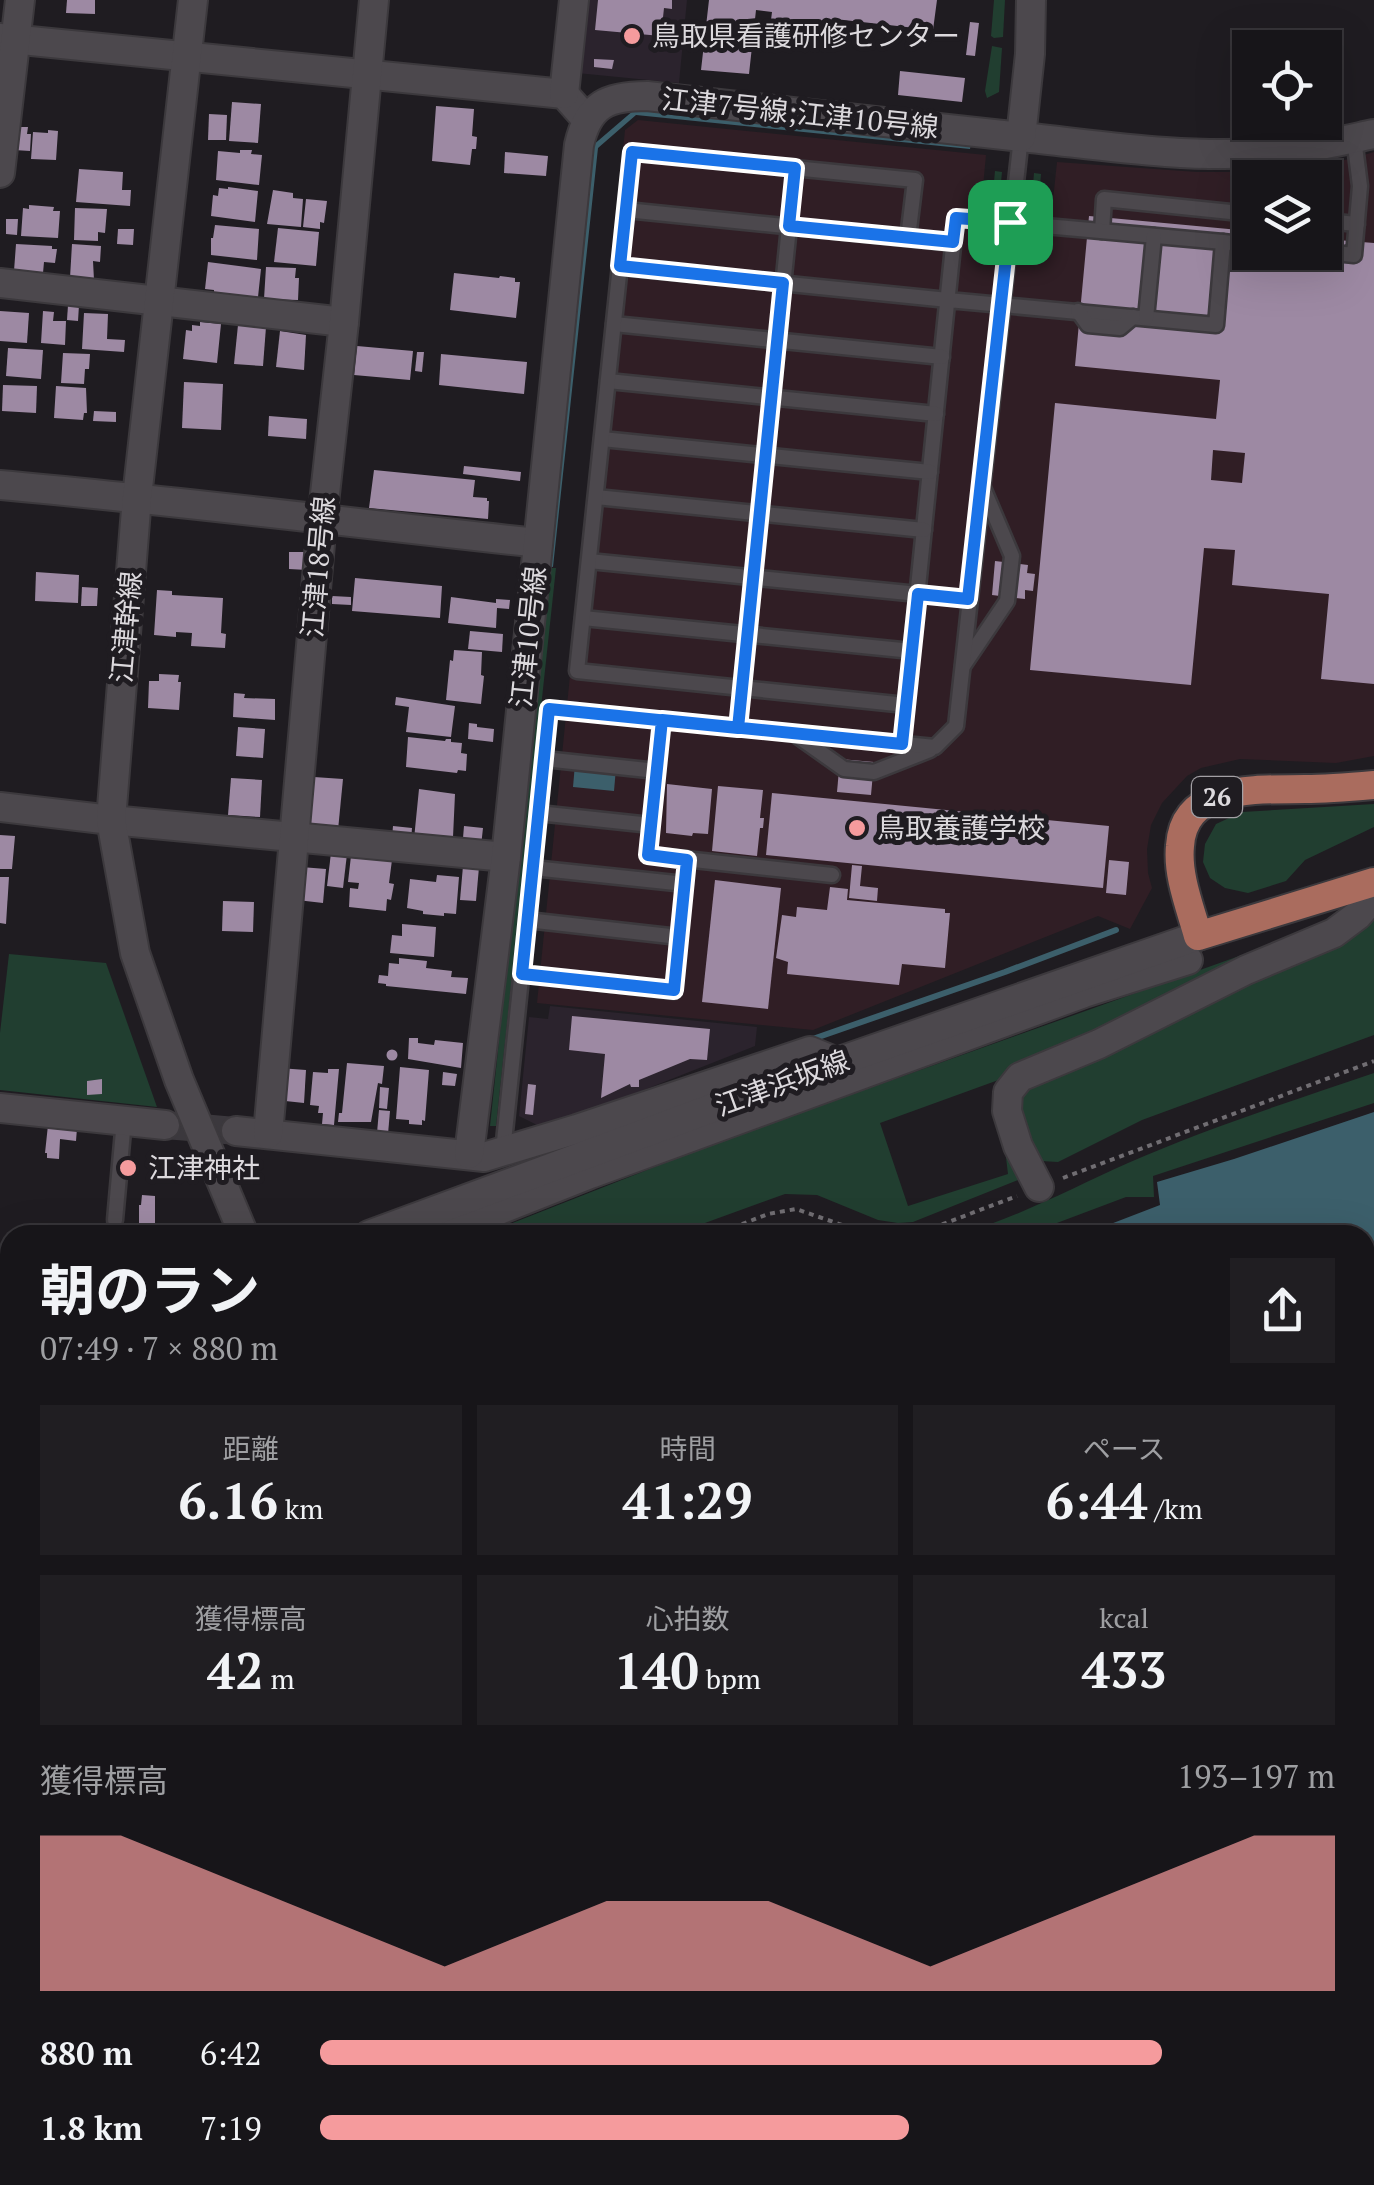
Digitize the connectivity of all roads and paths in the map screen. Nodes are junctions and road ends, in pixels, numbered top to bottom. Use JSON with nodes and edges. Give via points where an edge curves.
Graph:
{"nodes":[{"id":1,"x":20,"y":0,"type":"edge"},
{"id":2,"x":193,"y":0,"type":"edge"},
{"id":3,"x":374,"y":0,"type":"edge"},
{"id":4,"x":574,"y":0,"type":"edge"},
{"id":5,"x":1031,"y":0,"type":"edge"},
{"id":6,"x":8,"y":39,"type":"edge"},
{"id":7,"x":187,"y":57,"type":"junction"},
{"id":8,"x":367,"y":76,"type":"junction"},
{"id":9,"x":564,"y":94,"type":"junction"},
{"id":10,"x":587,"y":120,"type":"junction"},
{"id":11,"x":1020,"y":136,"type":"junction"},
{"id":12,"x":1364,"y":136,"type":"edge"},
{"id":13,"x":795,"y":168,"type":"junction"},
{"id":14,"x":0,"y":173,"type":"edge"},
{"id":15,"x":626,"y":210,"type":"junction"},
{"id":16,"x":1232,"y":212,"type":"edge"},
{"id":17,"x":1010,"y":222,"type":"junction"},
{"id":18,"x":1342,"y":223,"type":"edge"},
{"id":19,"x":1357,"y":224,"type":"junction"},
{"id":20,"x":789,"y":226,"type":"junction"},
{"id":21,"x":1102,"y":231,"type":"junction"},
{"id":22,"x":1154,"y":236,"type":"junction"},
{"id":23,"x":908,"y":238,"type":"junction"},
{"id":24,"x":953,"y":242,"type":"junction"},
{"id":25,"x":1224,"y":242,"type":"junction"},
{"id":26,"x":1232,"y":243,"type":"edge"},
{"id":27,"x":1342,"y":254,"type":"edge"},
{"id":28,"x":620,"y":266,"type":"junction"},
{"id":29,"x":0,"y":283,"type":"edge"},
{"id":30,"x":783,"y":283,"type":"junction"},
{"id":31,"x":948,"y":300,"type":"junction"},
{"id":32,"x":160,"y":301,"type":"junction"},
{"id":33,"x":1001,"y":305,"type":"junction"},
{"id":34,"x":1140,"y":317,"type":"junction"},
{"id":35,"x":344,"y":322,"type":"junction"},
{"id":36,"x":614,"y":324,"type":"junction"},
{"id":37,"x":777,"y":340,"type":"junction"},
{"id":38,"x":942,"y":357,"type":"junction"},
{"id":39,"x":608,"y":381,"type":"junction"},
{"id":40,"x":771,"y":398,"type":"junction"},
{"id":41,"x":936,"y":414,"type":"junction"},
{"id":42,"x":602,"y":439,"type":"junction"},
{"id":43,"x":766,"y":455,"type":"junction"},
{"id":44,"x":930,"y":472,"type":"junction"},
{"id":45,"x":981,"y":482,"type":"junction"},
{"id":46,"x":0,"y":485,"type":"edge"},
{"id":47,"x":136,"y":497,"type":"junction"},
{"id":48,"x":596,"y":498,"type":"junction"},
{"id":49,"x":760,"y":514,"type":"junction"},
{"id":50,"x":322,"y":520,"type":"junction"},
{"id":51,"x":924,"y":530,"type":"junction"},
{"id":52,"x":538,"y":543,"type":"junction"},
{"id":53,"x":589,"y":561,"type":"junction"},
{"id":54,"x":753,"y":577,"type":"junction"},
{"id":55,"x":918,"y":594,"type":"junction"},
{"id":56,"x":968,"y":599,"type":"junction"},
{"id":57,"x":583,"y":618,"type":"junction"},
{"id":58,"x":747,"y":634,"type":"junction"},
{"id":59,"x":912,"y":651,"type":"junction"},
{"id":60,"x":962,"y":668,"type":"junction"},
{"id":61,"x":742,"y":688,"type":"junction"},
{"id":62,"x":906,"y":704,"type":"junction"},
{"id":63,"x":662,"y":720,"type":"junction"},
{"id":64,"x":738,"y":728,"type":"junction"},
{"id":65,"x":794,"y":734,"type":"junction"},
{"id":66,"x":902,"y":744,"type":"junction"},
{"id":67,"x":935,"y":748,"type":"junction"},
{"id":68,"x":544,"y":759,"type":"junction"},
{"id":69,"x":657,"y":771,"type":"junction"},
{"id":70,"x":1374,"y":785,"type":"edge"},
{"id":71,"x":0,"y":807,"type":"edge"},
{"id":72,"x":538,"y":813,"type":"junction"},
{"id":73,"x":111,"y":820,"type":"junction"},
{"id":74,"x":651,"y":825,"type":"junction"},
{"id":75,"x":295,"y":837,"type":"junction"},
{"id":76,"x":506,"y":857,"type":"junction"},
{"id":77,"x":687,"y":860,"type":"junction"},
{"id":78,"x":533,"y":868,"type":"junction"},
{"id":79,"x":832,"y":875,"type":"dead end"},
{"id":80,"x":1374,"y":882,"type":"edge"},
{"id":81,"x":685,"y":884,"type":"junction"},
{"id":82,"x":1374,"y":896,"type":"edge"},
{"id":83,"x":527,"y":920,"type":"junction"},
{"id":84,"x":679,"y":937,"type":"junction"},
{"id":85,"x":1193,"y":948,"type":"junction"},
{"id":86,"x":522,"y":974,"type":"junction"},
{"id":87,"x":1374,"y":1060,"type":"edge"},
{"id":88,"x":837,"y":1062,"type":"junction"},
{"id":89,"x":0,"y":1108,"type":"edge"},
{"id":90,"x":124,"y":1120,"type":"junction"},
{"id":91,"x":165,"y":1125,"type":"tunnel mouth"},
{"id":92,"x":236,"y":1131,"type":"tunnel mouth"},
{"id":93,"x":268,"y":1134,"type":"junction"},
{"id":94,"x":503,"y":1151,"type":"junction"},
{"id":95,"x":469,"y":1154,"type":"junction"},
{"id":96,"x":1039,"y":1188,"type":"junction"},
{"id":97,"x":116,"y":1220,"type":"dead end"},
{"id":98,"x":240,"y":1225,"type":"edge"},
{"id":99,"x":396,"y":1225,"type":"edge"},
{"id":100,"x":461,"y":1225,"type":"edge"},
{"id":101,"x":740,"y":1225,"type":"edge"},
{"id":102,"x":842,"y":1225,"type":"edge"},
{"id":103,"x":941,"y":1225,"type":"edge"}],
"edges":[{"from":1,"to":6,"type":"street"},
{"from":2,"to":7,"type":"street","name":"江津幹線"},
{"from":3,"to":8,"type":"street","name":"江津18号線"},
{"from":4,"to":9,"type":"street"},
{"from":5,"to":11,"type":"street"},
{"from":6,"to":7,"type":"street"},
{"from":6,"to":14,"type":"street"},
{"from":7,"to":8,"type":"street"},
{"from":7,"to":32,"type":"street","name":"江津幹線"},
{"from":8,"to":9,"type":"street"},
{"from":8,"to":35,"type":"street","name":"江津18号線"},
{"from":9,"to":10,"type":"street"},
{"from":10,"to":11,"type":"street","name":"江津7号線;江津10号線","via":[[605,102],[647,96]]},
{"from":10,"to":52,"type":"street","name":"江津10号線"},
{"from":11,"to":12,"type":"street","name":"江津7号線;江津10号線","via":[[1222,154]]},
{"from":11,"to":17,"type":"lane"},
{"from":12,"to":19,"type":"lane"},
{"from":13,"to":15,"type":"lane","via":[[632,152]]},
{"from":13,"to":20,"type":"lane"},
{"from":13,"to":23,"type":"lane","via":[[915,180]]},
{"from":15,"to":20,"type":"lane"},
{"from":15,"to":28,"type":"lane"},
{"from":16,"to":21,"type":"lane","via":[[1104,200]]},
{"from":17,"to":21,"type":"lane"},
{"from":17,"to":24,"type":"lane","via":[[956,218]]},
{"from":17,"to":33,"type":"lane"},
{"from":18,"to":19,"type":"lane"},
{"from":19,"to":27,"type":"lane","via":[[1354,255]]},
{"from":20,"to":23,"type":"lane"},
{"from":20,"to":30,"type":"lane"},
{"from":21,"to":22,"type":"lane"},
{"from":22,"to":25,"type":"lane"},
{"from":22,"to":34,"type":"lane"},
{"from":23,"to":24,"type":"lane"},
{"from":24,"to":31,"type":"lane"},
{"from":25,"to":26,"type":"lane"},
{"from":25,"to":34,"type":"lane","via":[[1216,324]]},
{"from":28,"to":30,"type":"lane"},
{"from":28,"to":36,"type":"lane"},
{"from":29,"to":32,"type":"street"},
{"from":30,"to":31,"type":"lane"},
{"from":30,"to":37,"type":"lane"},
{"from":31,"to":33,"type":"lane"},
{"from":31,"to":38,"type":"lane"},
{"from":32,"to":35,"type":"street"},
{"from":32,"to":47,"type":"street","name":"江津幹線"},
{"from":33,"to":34,"type":"lane"},
{"from":33,"to":45,"type":"lane"},
{"from":35,"to":50,"type":"street","name":"江津18号線"},
{"from":36,"to":37,"type":"lane"},
{"from":36,"to":39,"type":"lane"},
{"from":37,"to":38,"type":"lane"},
{"from":37,"to":40,"type":"lane"},
{"from":38,"to":41,"type":"lane"},
{"from":39,"to":40,"type":"lane"},
{"from":39,"to":42,"type":"lane"},
{"from":40,"to":41,"type":"lane"},
{"from":40,"to":43,"type":"lane"},
{"from":41,"to":44,"type":"lane"},
{"from":42,"to":43,"type":"lane"},
{"from":42,"to":48,"type":"lane"},
{"from":43,"to":44,"type":"lane"},
{"from":43,"to":49,"type":"lane"},
{"from":44,"to":51,"type":"lane"},
{"from":45,"to":56,"type":"lane"},
{"from":45,"to":60,"type":"lane","via":[[1012,556],[1007,601]]},
{"from":46,"to":47,"type":"street"},
{"from":47,"to":50,"type":"street"},
{"from":47,"to":73,"type":"street","name":"江津幹線"},
{"from":48,"to":49,"type":"lane"},
{"from":48,"to":53,"type":"lane"},
{"from":49,"to":51,"type":"lane"},
{"from":49,"to":54,"type":"lane"},
{"from":50,"to":52,"type":"street"},
{"from":50,"to":75,"type":"street","name":"江津18号線"},
{"from":51,"to":55,"type":"lane"},
{"from":52,"to":76,"type":"street","name":"江津10号線"},
{"from":53,"to":54,"type":"lane"},
{"from":53,"to":57,"type":"lane"},
{"from":54,"to":55,"type":"lane"},
{"from":54,"to":58,"type":"lane"},
{"from":55,"to":56,"type":"lane"},
{"from":55,"to":59,"type":"lane"},
{"from":56,"to":60,"type":"lane"},
{"from":57,"to":58,"type":"lane"},
{"from":57,"to":61,"type":"lane","via":[[577,672]]},
{"from":58,"to":59,"type":"lane"},
{"from":58,"to":61,"type":"lane"},
{"from":59,"to":62,"type":"lane"},
{"from":60,"to":67,"type":"lane","via":[[956,726]]},
{"from":61,"to":62,"type":"lane"},
{"from":61,"to":64,"type":"lane"},
{"from":62,"to":66,"type":"lane"},
{"from":63,"to":64,"type":"lane"},
{"from":63,"to":68,"type":"lane","via":[[549,709]]},
{"from":63,"to":69,"type":"lane"},
{"from":64,"to":65,"type":"lane"},
{"from":65,"to":66,"type":"lane"},
{"from":65,"to":67,"type":"lane","via":[[844,769],[874,772]]},
{"from":66,"to":67,"type":"lane"},
{"from":68,"to":69,"type":"lane"},
{"from":68,"to":72,"type":"lane"},
{"from":69,"to":74,"type":"lane"},
{"from":70,"to":85,"type":"main road","number":"26","via":[[1232,792],[1196,809],[1184,825],[1179,857]]},
{"from":71,"to":73,"type":"street"},
{"from":72,"to":74,"type":"lane"},
{"from":72,"to":78,"type":"lane"},
{"from":73,"to":75,"type":"street"},
{"from":73,"to":98,"type":"street","name":"江津幹線","via":[[135,953],[178,1080]]},
{"from":74,"to":77,"type":"lane","via":[[648,855]]},
{"from":75,"to":76,"type":"street"},
{"from":75,"to":93,"type":"street","name":"江津18号線"},
{"from":76,"to":95,"type":"street","name":"江津10号線"},
{"from":77,"to":79,"type":"lane"},
{"from":77,"to":81,"type":"lane"},
{"from":78,"to":81,"type":"lane"},
{"from":78,"to":83,"type":"lane"},
{"from":80,"to":85,"type":"main road"},
{"from":81,"to":84,"type":"lane"},
{"from":82,"to":96,"type":"street","via":[[1334,933],[1020,1077],[1008,1092],[1008,1112]]},
{"from":83,"to":84,"type":"lane"},
{"from":83,"to":86,"type":"lane"},
{"from":84,"to":86,"type":"lane","via":[[674,990]]},
{"from":85,"to":88,"type":"street","name":"江津浜坂線"},
{"from":85,"to":100,"type":"street"},
{"from":86,"to":94,"type":"lane"},
{"from":87,"to":96,"type":"path"},
{"from":88,"to":94,"type":"street","via":[[810,1051]]},
{"from":88,"to":99,"type":"street","name":"江津浜坂線"},
{"from":89,"to":90,"type":"street"},
{"from":90,"to":91,"type":"street"},
{"from":90,"to":97,"type":"lane"},
{"from":92,"to":93,"type":"street"},
{"from":93,"to":95,"type":"street"},
{"from":94,"to":95,"type":"street"},
{"from":96,"to":103,"type":"path"},
{"from":101,"to":102,"type":"path","via":[[796,1209]]}]}
